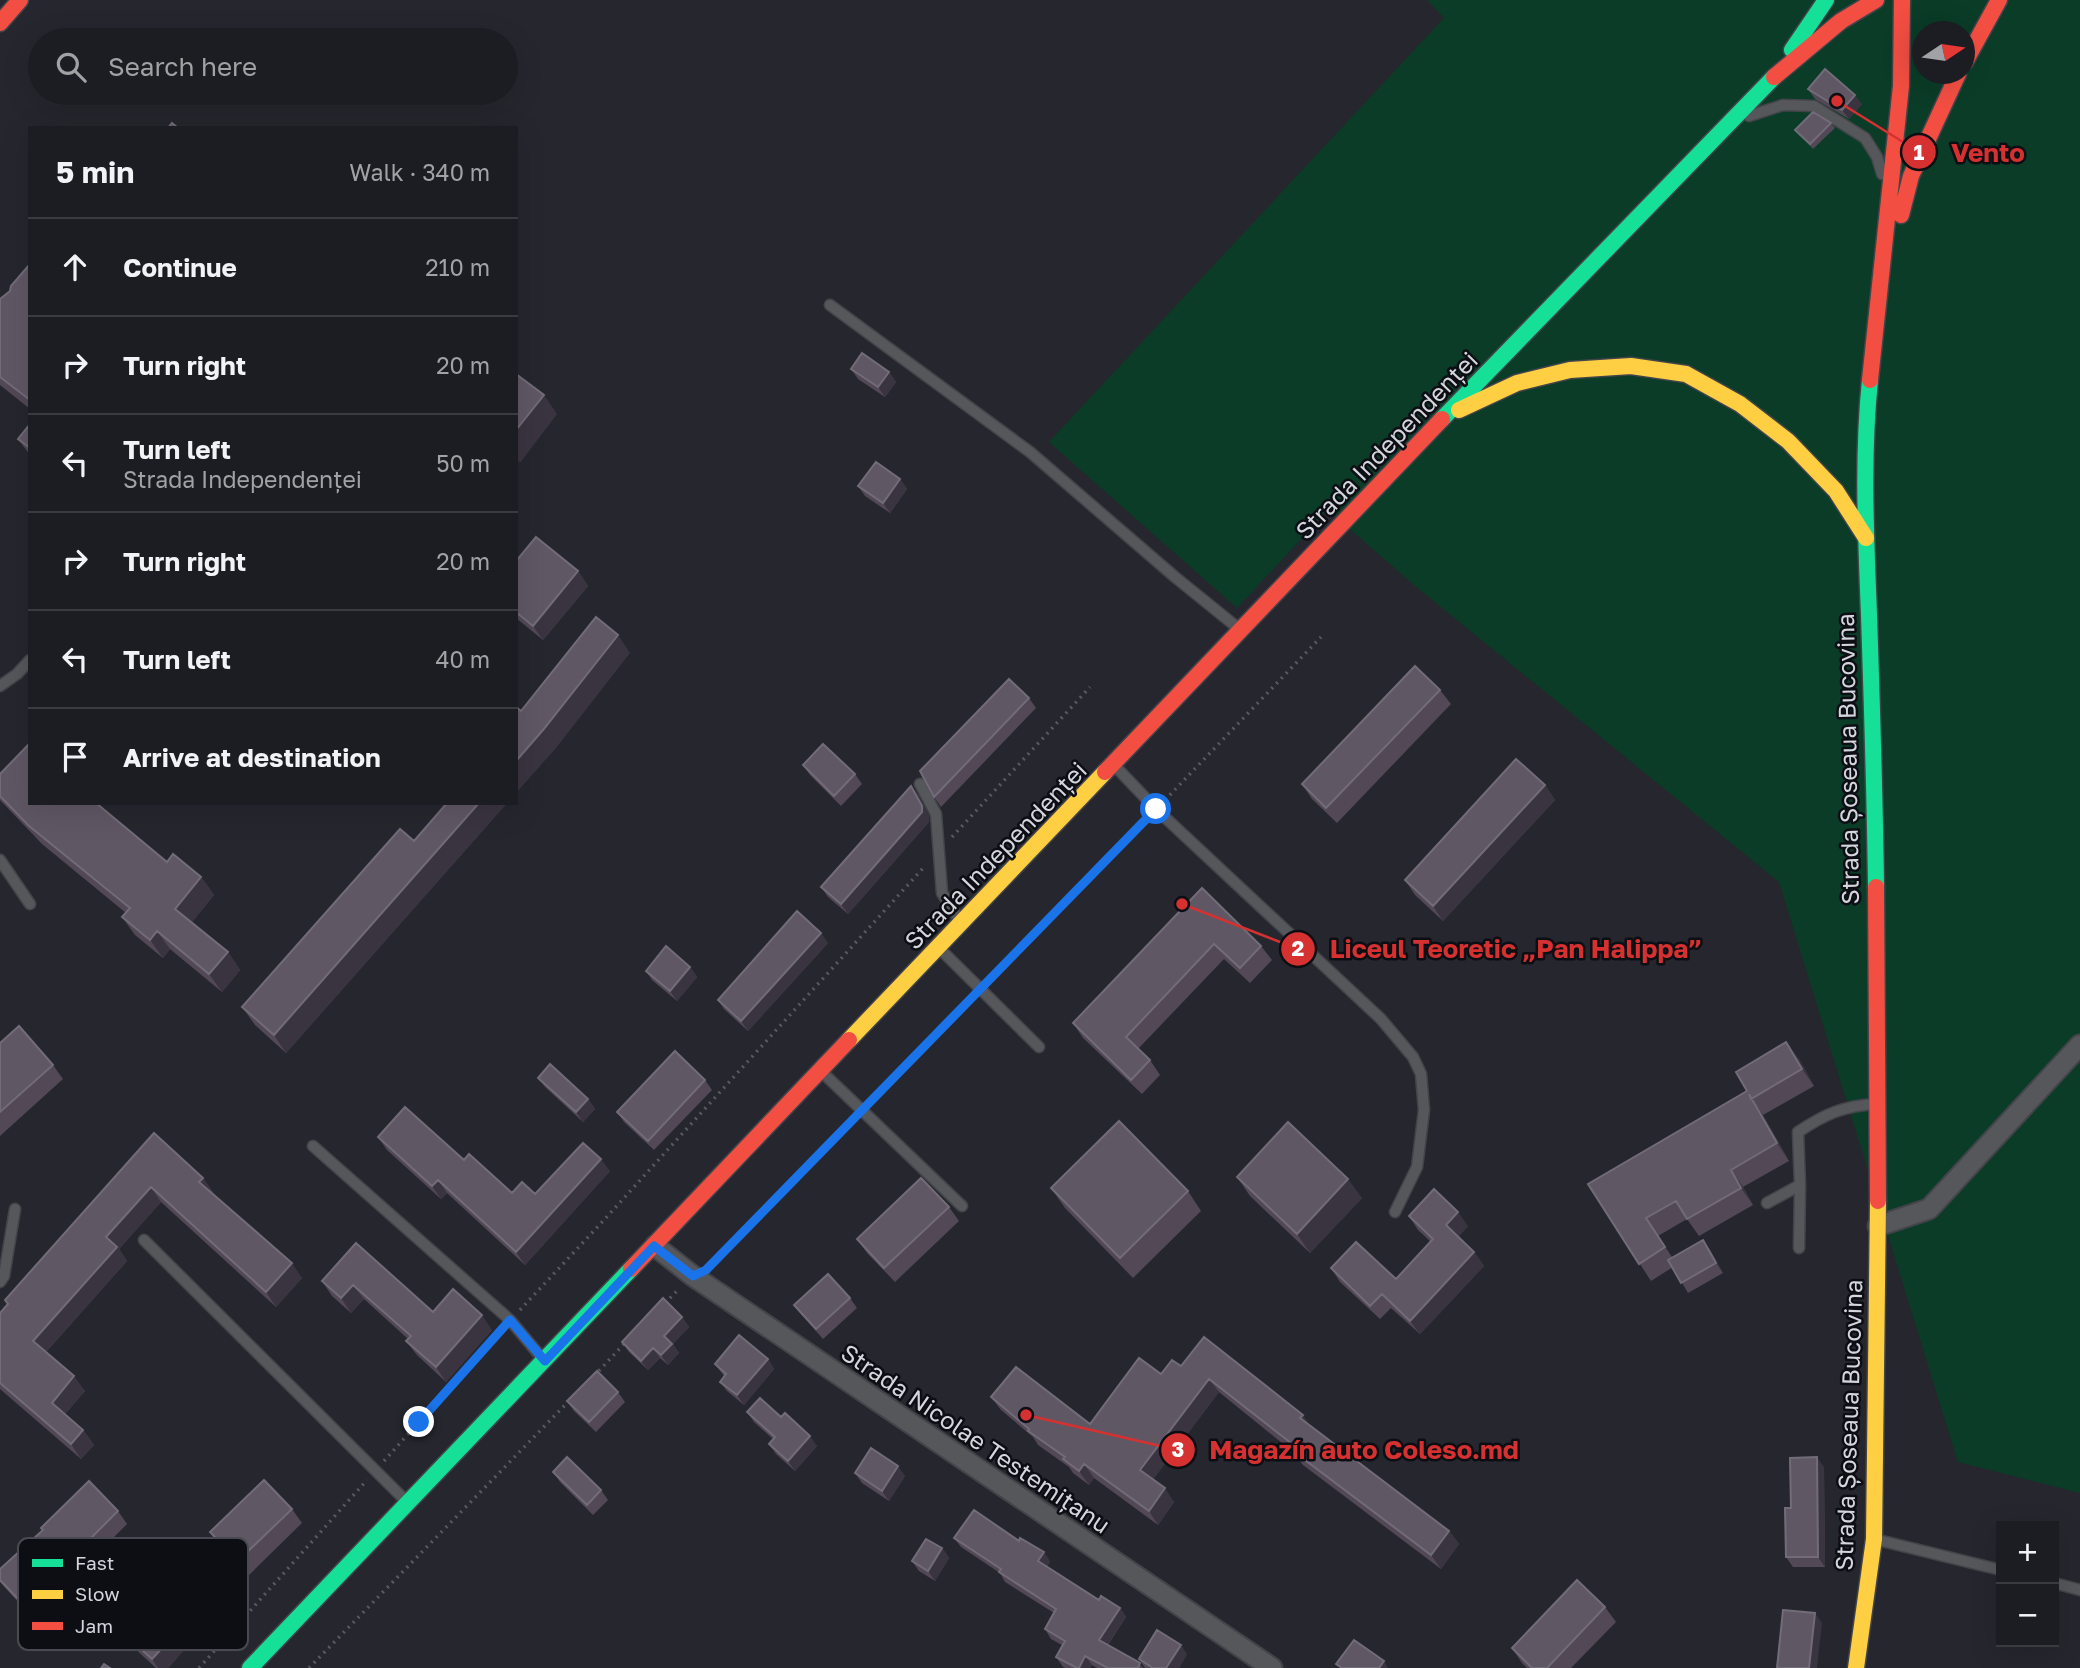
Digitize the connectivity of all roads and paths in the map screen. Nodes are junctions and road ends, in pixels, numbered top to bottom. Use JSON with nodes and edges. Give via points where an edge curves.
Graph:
{"nodes":[{"id":1,"x":20,"y":0,"type":"edge"},
{"id":2,"x":1826,"y":0,"type":"edge"},
{"id":3,"x":1876,"y":0,"type":"edge"},
{"id":4,"x":1902,"y":0,"type":"edge"},
{"id":5,"x":1999,"y":0,"type":"edge"},
{"id":6,"x":0,"y":23,"type":"edge"},
{"id":7,"x":1975,"y":44,"type":"edge"},
{"id":8,"x":1774,"y":76,"type":"junction"},
{"id":9,"x":1953,"y":84,"type":"edge"},
{"id":10,"x":1731,"y":121,"type":"junction"},
{"id":11,"x":1889,"y":201,"type":"junction"},
{"id":12,"x":1879,"y":292,"type":"junction"},
{"id":13,"x":830,"y":305,"type":"dead end"},
{"id":14,"x":1444,"y":417,"type":"junction"},
{"id":15,"x":1866,"y":538,"type":"junction"},
{"id":16,"x":1241,"y":630,"type":"junction"},
{"id":17,"x":1321,"y":637,"type":"dead end"},
{"id":18,"x":28,"y":662,"type":"edge"},
{"id":19,"x":0,"y":686,"type":"edge"},
{"id":20,"x":1090,"y":687,"type":"dead end"},
{"id":21,"x":1113,"y":764,"type":"junction"},
{"id":22,"x":920,"y":784,"type":"edge"},
{"id":23,"x":1156,"y":809,"type":"junction"},
{"id":24,"x":939,"y":850,"type":"junction"},
{"id":25,"x":0,"y":860,"type":"edge"},
{"id":26,"x":30,"y":904,"type":"dead end"},
{"id":27,"x":961,"y":924,"type":"junction"},
{"id":28,"x":938,"y":948,"type":"junction"},
{"id":29,"x":980,"y":990,"type":"junction"},
{"id":30,"x":2080,"y":1045,"type":"edge"},
{"id":31,"x":1039,"y":1047,"type":"dead end"},
{"id":32,"x":821,"y":1071,"type":"junction"},
{"id":33,"x":1877,"y":1104,"type":"junction"},
{"id":34,"x":860,"y":1111,"type":"junction"},
{"id":35,"x":313,"y":1146,"type":"dead end"},
{"id":36,"x":1800,"y":1185,"type":"junction"},
{"id":37,"x":1767,"y":1203,"type":"dead end"},
{"id":38,"x":962,"y":1206,"type":"dead end"},
{"id":39,"x":15,"y":1209,"type":"dead end"},
{"id":40,"x":1395,"y":1212,"type":"dead end"},
{"id":41,"x":1878,"y":1226,"type":"junction"},
{"id":42,"x":144,"y":1240,"type":"dead end"},
{"id":43,"x":654,"y":1246,"type":"junction"},
{"id":44,"x":1799,"y":1248,"type":"dead end"},
{"id":45,"x":693,"y":1276,"type":"junction"},
{"id":46,"x":0,"y":1282,"type":"edge"},
{"id":47,"x":656,"y":1312,"type":"edge"},
{"id":48,"x":510,"y":1320,"type":"junction"},
{"id":49,"x":628,"y":1340,"type":"edge"},
{"id":50,"x":545,"y":1361,"type":"junction"},
{"id":51,"x":589,"y":1380,"type":"edge"},
{"id":52,"x":570,"y":1400,"type":"edge"},
{"id":53,"x":376,"y":1470,"type":"junction"},
{"id":54,"x":409,"y":1503,"type":"junction"},
{"id":55,"x":1874,"y":1539,"type":"junction"},
{"id":56,"x":1996,"y":1569,"type":"edge"},
{"id":57,"x":2058,"y":1584,"type":"edge"},
{"id":58,"x":2080,"y":1590,"type":"edge"},
{"id":59,"x":248,"y":1613,"type":"edge"},
{"id":60,"x":215,"y":1650,"type":"edge"},
{"id":61,"x":199,"y":1668,"type":"edge"},
{"id":62,"x":250,"y":1668,"type":"edge"},
{"id":63,"x":309,"y":1668,"type":"edge"},
{"id":64,"x":1272,"y":1668,"type":"edge"},
{"id":65,"x":1856,"y":1668,"type":"edge"}],
"edges":[{"from":1,"to":6,"type":"main road"},
{"from":2,"to":8,"type":"main road","name":"Strada Independenței"},
{"from":3,"to":8,"type":"main road","name":"Strada Independenței","via":[[1841,21]]},
{"from":4,"to":11,"type":"main road","name":"Strada Șoseaua Bucovina","via":[[1901,86]]},
{"from":5,"to":7,"type":"main road"},
{"from":8,"to":10,"type":"main road","name":"Strada Independenței"},
{"from":9,"to":12,"type":"main road","name":"Strada Șoseaua Bucovina","via":[[1911,176]]},
{"from":10,"to":11,"type":"lane","via":[[1783,106],[1814,106],[1865,138],[1877,157]]},
{"from":10,"to":14,"type":"main road","name":"Strada Independenței"},
{"from":11,"to":12,"type":"main road","name":"Strada Șoseaua Bucovina"},
{"from":12,"to":15,"type":"main road","name":"Strada Șoseaua Bucovina","via":[[1867,410]]},
{"from":13,"to":16,"type":"lane","via":[[1030,453]]},
{"from":14,"to":15,"type":"main road","via":[[1517,383],[1570,370],[1631,366],[1686,374],[1740,404],[1788,441],[1836,491]]},
{"from":14,"to":16,"type":"main road","name":"Strada Independenței"},
{"from":15,"to":33,"type":"main road","name":"Strada Șoseaua Bucovina","via":[[1875,789]]},
{"from":16,"to":21,"type":"main road","name":"Strada Independenței"},
{"from":17,"to":23,"type":"path"},
{"from":18,"to":19,"type":"lane"},
{"from":20,"to":24,"type":"path"},
{"from":21,"to":23,"type":"lane"},
{"from":21,"to":27,"type":"main road","name":"Strada Independenței"},
{"from":22,"to":24,"type":"lane","via":[[936,814]]},
{"from":23,"to":29,"type":"path"},
{"from":23,"to":40,"type":"lane","via":[[1381,1019],[1413,1057],[1421,1074],[1424,1110],[1417,1167]]},
{"from":24,"to":27,"type":"lane","via":[[942,893]]},
{"from":24,"to":48,"type":"path"},
{"from":25,"to":26,"type":"lane"},
{"from":27,"to":28,"type":"main road","name":"Strada Independenței"},
{"from":28,"to":29,"type":"lane"},
{"from":28,"to":32,"type":"main road","name":"Strada Independenței"},
{"from":29,"to":31,"type":"lane"},
{"from":29,"to":34,"type":"path"},
{"from":30,"to":41,"type":"street","via":[[1929,1209]]},
{"from":32,"to":34,"type":"lane"},
{"from":32,"to":43,"type":"main road","name":"Strada Independenței"},
{"from":33,"to":36,"type":"lane","via":[[1825,1114],[1798,1132]]},
{"from":33,"to":41,"type":"main road","name":"Strada Șoseaua Bucovina"},
{"from":34,"to":38,"type":"lane"},
{"from":34,"to":45,"type":"path","via":[[706,1270]]},
{"from":35,"to":48,"type":"lane"},
{"from":36,"to":37,"type":"lane"},
{"from":36,"to":44,"type":"lane"},
{"from":39,"to":46,"type":"lane"},
{"from":41,"to":55,"type":"main road","name":"Strada Șoseaua Bucovina"},
{"from":42,"to":53,"type":"lane"},
{"from":43,"to":45,"type":"street","name":"Strada Nicolae Testemițanu"},
{"from":43,"to":50,"type":"main road","name":"Strada Independenței"},
{"from":45,"to":47,"type":"path"},
{"from":45,"to":64,"type":"street","name":"Strada Nicolae Testemițanu"},
{"from":48,"to":50,"type":"lane"},
{"from":48,"to":53,"type":"path"},
{"from":49,"to":51,"type":"path"},
{"from":50,"to":54,"type":"main road","name":"Strada Independenței"},
{"from":52,"to":63,"type":"path"},
{"from":53,"to":54,"type":"lane"},
{"from":53,"to":59,"type":"path"},
{"from":54,"to":62,"type":"main road","name":"Strada Independenței"},
{"from":55,"to":56,"type":"lane"},
{"from":55,"to":65,"type":"main road","name":"Strada Șoseaua Bucovina"},
{"from":57,"to":58,"type":"lane"},
{"from":60,"to":61,"type":"path"}]}
